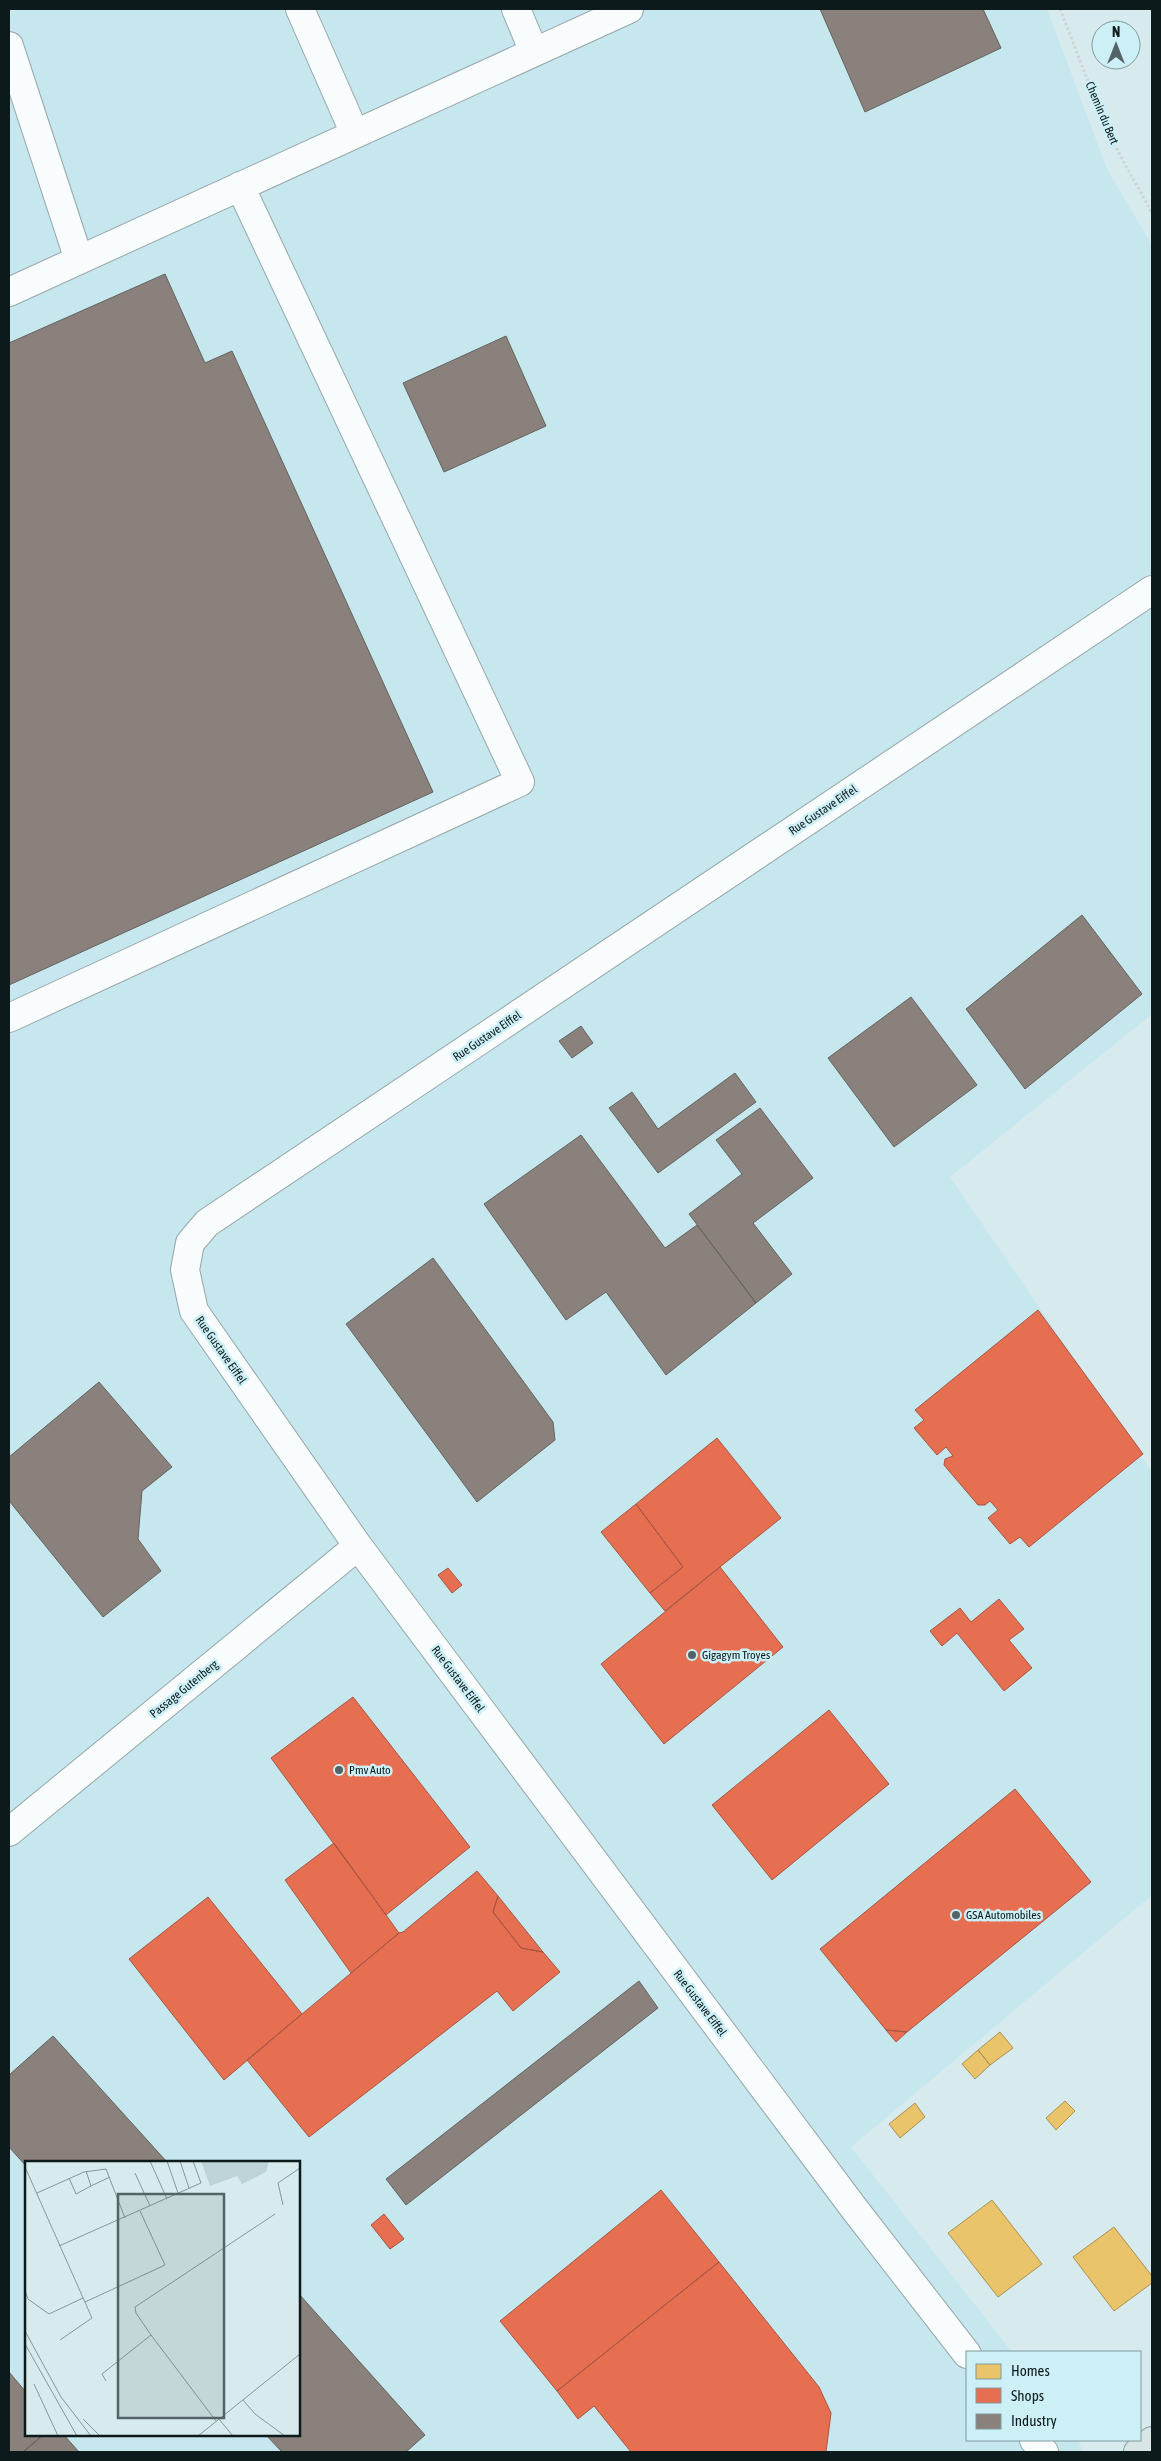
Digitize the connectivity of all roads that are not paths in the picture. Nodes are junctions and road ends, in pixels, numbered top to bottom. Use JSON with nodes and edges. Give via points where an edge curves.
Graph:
{"nodes":[{"id":1,"x":300,"y":9,"type":"edge"},
{"id":2,"x":516,"y":9,"type":"edge"},
{"id":3,"x":629,"y":9,"type":"edge"},
{"id":4,"x":9,"y":46,"type":"edge"},
{"id":5,"x":534,"y":52,"type":"junction"},
{"id":6,"x":355,"y":134,"type":"junction"},
{"id":7,"x":240,"y":186,"type":"junction"},
{"id":8,"x":79,"y":260,"type":"junction"},
{"id":9,"x":9,"y":292,"type":"edge"},
{"id":10,"x":1152,"y":590,"type":"edge"},
{"id":11,"x":9,"y":1018,"type":"edge"},
{"id":12,"x":358,"y":1546,"type":"junction"},
{"id":13,"x":9,"y":1832,"type":"edge"},
{"id":14,"x":966,"y":2353,"type":"edge"},
{"id":15,"x":1035,"y":2441,"type":"edge"},
{"id":16,"x":1152,"y":2441,"type":"edge"},
{"id":17,"x":1044,"y":2452,"type":"edge"},
{"id":18,"x":1138,"y":2452,"type":"edge"}],
"edges":[{"from":1,"to":6,"type":"street"},
{"from":2,"to":5,"type":"street"},
{"from":3,"to":5,"type":"street"},
{"from":4,"to":8,"type":"street"},
{"from":5,"to":6,"type":"street"},
{"from":6,"to":7,"type":"street"},
{"from":7,"to":8,"type":"street"},
{"from":7,"to":11,"type":"street","via":[[520,782]]},
{"from":8,"to":9,"type":"street"},
{"from":10,"to":12,"type":"street","name":"Rue Gustave Eiffel","via":[[207,1223],[190,1243],[185,1270],[194,1311]]},
{"from":12,"to":13,"type":"street","name":"Passage Gutenberg"},
{"from":12,"to":14,"type":"street","name":"Rue Gustave Eiffel","via":[[856,2211]]},
{"from":15,"to":17,"type":"street"},
{"from":16,"to":18,"type":"main road"}]}
